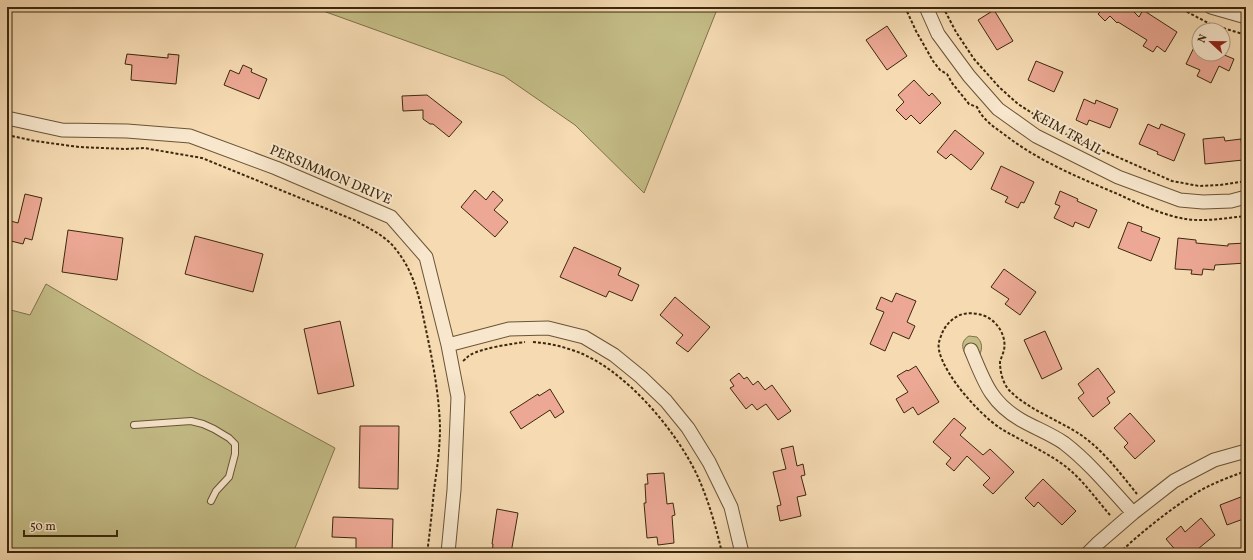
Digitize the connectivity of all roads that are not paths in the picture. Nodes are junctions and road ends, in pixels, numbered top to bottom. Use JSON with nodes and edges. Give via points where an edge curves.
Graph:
{"nodes":[{"id":1,"x":926,"y":7,"type":"edge"},
{"id":2,"x":1211,"y":7,"type":"edge"},
{"id":3,"x":1246,"y":17,"type":"edge"},
{"id":4,"x":7,"y":118,"type":"edge"},
{"id":5,"x":1246,"y":197,"type":"edge"},
{"id":6,"x":448,"y":345,"type":"junction"},
{"id":7,"x":971,"y":350,"type":"dead end"},
{"id":8,"x":134,"y":425,"type":"dead end"},
{"id":9,"x":1246,"y":451,"type":"edge"},
{"id":10,"x":211,"y":501,"type":"dead end"},
{"id":11,"x":1133,"y":513,"type":"junction"},
{"id":12,"x":448,"y":553,"type":"edge"},
{"id":13,"x":742,"y":553,"type":"edge"},
{"id":14,"x":1088,"y":553,"type":"edge"}],
"edges":[{"from":1,"to":5,"type":"street","name":"KEIM TRAIL","via":[[938,34],[969,76],[998,109],[1036,136],[1118,177],[1180,200],[1231,201]]},
{"from":2,"to":3,"type":"street"},
{"from":4,"to":6,"type":"street","name":"PERSIMMON DRIVE","via":[[62,130],[127,131],[190,136],[276,168],[391,217],[426,257]]},
{"from":6,"to":12,"type":"street","name":"PERSIMMON DRIVE","via":[[458,397]]},
{"from":6,"to":13,"type":"street","via":[[509,329],[548,328],[584,337],[614,355],[666,401],[688,428],[709,462],[731,507]]},
{"from":7,"to":11,"type":"street","via":[[985,385],[997,403],[1020,420],[1063,443],[1101,478]]},
{"from":8,"to":10,"type":"lane","via":[[191,421],[203,424],[229,438],[235,444],[235,454],[229,477]]},
{"from":9,"to":11,"type":"street","via":[[1214,460],[1174,481]]},
{"from":11,"to":14,"type":"street"}]}
